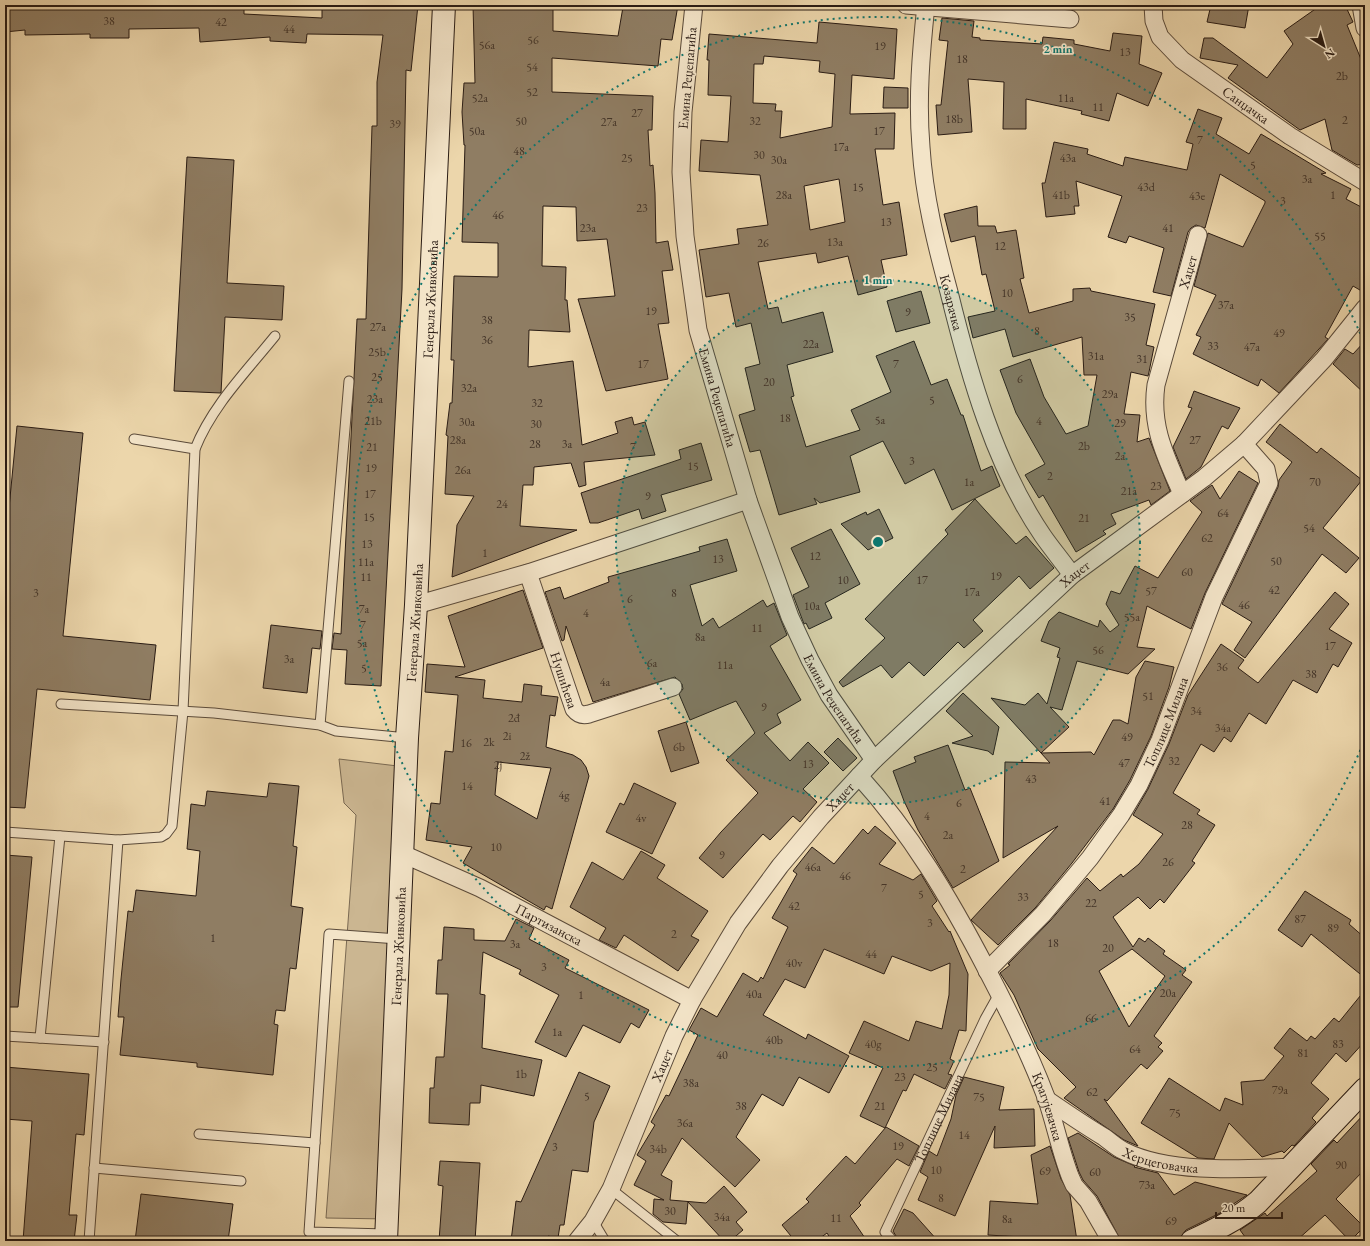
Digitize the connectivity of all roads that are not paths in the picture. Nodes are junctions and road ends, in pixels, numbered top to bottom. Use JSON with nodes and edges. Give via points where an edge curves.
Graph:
{"nodes":[{"id":1,"x":444,"y":5,"type":"edge"},
{"id":2,"x":694,"y":5,"type":"edge"},
{"id":3,"x":906,"y":5,"type":"edge"},
{"id":4,"x":1153,"y":5,"type":"edge"},
{"id":5,"x":1361,"y":5,"type":"edge"},
{"id":6,"x":926,"y":6,"type":"edge"},
{"id":7,"x":1070,"y":19,"type":"dead end"},
{"id":8,"x":1365,"y":28,"type":"edge"},
{"id":9,"x":1365,"y":182,"type":"edge"},
{"id":10,"x":1198,"y":235,"type":"dead end"},
{"id":11,"x":1363,"y":318,"type":"edge"},
{"id":12,"x":275,"y":336,"type":"dead end"},
{"id":13,"x":349,"y":381,"type":"dead end"},
{"id":14,"x":134,"y":439,"type":"dead end"},
{"id":15,"x":1244,"y":444,"type":"junction"},
{"id":16,"x":195,"y":449,"type":"junction"},
{"id":17,"x":1182,"y":494,"type":"junction"},
{"id":18,"x":748,"y":500,"type":"junction"},
{"id":19,"x":528,"y":573,"type":"junction"},
{"id":20,"x":1072,"y":575,"type":"junction"},
{"id":21,"x":416,"y":605,"type":"junction"},
{"id":22,"x":673,"y":687,"type":"dead end"},
{"id":23,"x":61,"y":704,"type":"dead end"},
{"id":24,"x":183,"y":711,"type":"junction"},
{"id":25,"x":320,"y":725,"type":"junction"},
{"id":26,"x":406,"y":738,"type":"junction"},
{"id":27,"x":874,"y":760,"type":"junction"},
{"id":28,"x":859,"y":776,"type":"junction"},
{"id":29,"x":5,"y":832,"type":"edge"},
{"id":30,"x":60,"y":836,"type":"junction"},
{"id":31,"x":118,"y":840,"type":"junction"},
{"id":32,"x":403,"y":854,"type":"junction"},
{"id":33,"x":398,"y":939,"type":"junction"},
{"id":34,"x":987,"y":970,"type":"junction"},
{"id":35,"x":999,"y":994,"type":"junction"},
{"id":36,"x":692,"y":1000,"type":"junction"},
{"id":37,"x":5,"y":1036,"type":"edge"},
{"id":38,"x":40,"y":1038,"type":"junction"},
{"id":39,"x":104,"y":1042,"type":"junction"},
{"id":40,"x":1365,"y":1089,"type":"edge"},
{"id":41,"x":1046,"y":1099,"type":"junction"},
{"id":42,"x":199,"y":1134,"type":"dead end"},
{"id":43,"x":315,"y":1143,"type":"junction"},
{"id":44,"x":1292,"y":1167,"type":"junction"},
{"id":45,"x":94,"y":1168,"type":"junction"},
{"id":46,"x":241,"y":1181,"type":"dead end"},
{"id":47,"x":611,"y":1189,"type":"junction"},
{"id":48,"x":593,"y":1221,"type":"junction"},
{"id":49,"x":386,"y":1237,"type":"edge"},
{"id":50,"x":89,"y":1241,"type":"edge"},
{"id":51,"x":577,"y":1241,"type":"edge"},
{"id":52,"x":605,"y":1241,"type":"edge"},
{"id":53,"x":676,"y":1241,"type":"edge"},
{"id":54,"x":893,"y":1241,"type":"edge"},
{"id":55,"x":1111,"y":1241,"type":"edge"},
{"id":56,"x":1192,"y":1241,"type":"edge"}],
"edges":[{"from":1,"to":21,"type":"street","name":"Генерала Живковића"},
{"from":2,"to":18,"type":"street","name":"Емина Реџепагића","via":[[683,112],[681,172],[686,236],[698,330]]},
{"from":3,"to":6,"type":"street"},
{"from":4,"to":9,"type":"street","name":"Санџачка","via":[[1154,21],[1160,37],[1182,60],[1290,136]]},
{"from":5,"to":8,"type":"street"},
{"from":6,"to":7,"type":"street"},
{"from":6,"to":20,"type":"street","name":"Козарачка","via":[[919,108],[921,147],[929,210],[958,327],[975,390],[1007,469],[1043,536]]},
{"from":10,"to":17,"type":"street","name":"Хаџет","via":[[1154,399],[1159,439]]},
{"from":11,"to":15,"type":"street","name":"Хаџет"},
{"from":12,"to":16,"type":"lane","via":[[215,411]]},
{"from":13,"to":25,"type":"lane"},
{"from":14,"to":16,"type":"lane"},
{"from":15,"to":17,"type":"street","name":"Хаџет"},
{"from":15,"to":34,"type":"street","name":"Топлице Милана","via":[[1266,470],[1269,483],[1214,597],[1150,762],[1121,815],[1090,858],[1043,914]]},
{"from":16,"to":24,"type":"lane"},
{"from":17,"to":20,"type":"street","name":"Хаџет"},
{"from":18,"to":19,"type":"street"},
{"from":18,"to":27,"type":"street","name":"Емина Реџепагића","via":[[800,640],[829,695]]},
{"from":19,"to":21,"type":"street"},
{"from":19,"to":22,"type":"street","name":"Нушићева","via":[[574,709],[578,713],[589,714]]},
{"from":20,"to":27,"type":"street","name":"Хаџет"},
{"from":21,"to":26,"type":"street","name":"Генерала Живковића"},
{"from":23,"to":24,"type":"lane"},
{"from":24,"to":25,"type":"lane"},
{"from":24,"to":31,"type":"lane","via":[[172,826],[161,837]]},
{"from":25,"to":26,"type":"lane","via":[[336,731]]},
{"from":26,"to":32,"type":"street","name":"Генерала Живковића"},
{"from":27,"to":28,"type":"street","name":"Хаџет"},
{"from":28,"to":34,"type":"street","via":[[910,838]]},
{"from":28,"to":36,"type":"street","name":"Хаџет","via":[[817,822],[756,897]]},
{"from":29,"to":30,"type":"lane"},
{"from":30,"to":31,"type":"lane"},
{"from":30,"to":38,"type":"lane"},
{"from":31,"to":39,"type":"lane"},
{"from":32,"to":33,"type":"street","name":"Генерала Живковића"},
{"from":32,"to":36,"type":"street","name":"Партизанска","via":[[480,888]]},
{"from":33,"to":43,"type":"lane","via":[[329,934]]},
{"from":33,"to":49,"type":"street","name":"Генерала Живковића"},
{"from":34,"to":35,"type":"street","name":"Крагујевачка"},
{"from":35,"to":41,"type":"street","name":"Крагујевачка","via":[[1013,1020]]},
{"from":35,"to":54,"type":"lane","name":"Топлице Милана","via":[[885,1232]]},
{"from":36,"to":47,"type":"street","name":"Хаџет","via":[[674,1036]]},
{"from":37,"to":38,"type":"lane"},
{"from":38,"to":39,"type":"lane"},
{"from":39,"to":45,"type":"lane"},
{"from":40,"to":44,"type":"street"},
{"from":41,"to":44,"type":"street","name":"Херцеговачка","via":[[1123,1151],[1140,1158],[1205,1167]]},
{"from":41,"to":55,"type":"street","name":"Крагујевачка","via":[[1074,1185],[1088,1201]]},
{"from":42,"to":43,"type":"lane"},
{"from":43,"to":49,"type":"lane","via":[[309,1232]]},
{"from":44,"to":56,"type":"street","via":[[1247,1212]]},
{"from":45,"to":46,"type":"lane"},
{"from":45,"to":50,"type":"lane"},
{"from":47,"to":48,"type":"street","name":"Хаџет"},
{"from":47,"to":53,"type":"lane"},
{"from":48,"to":51,"type":"street","name":"Хаџет"},
{"from":48,"to":52,"type":"lane"}]}
